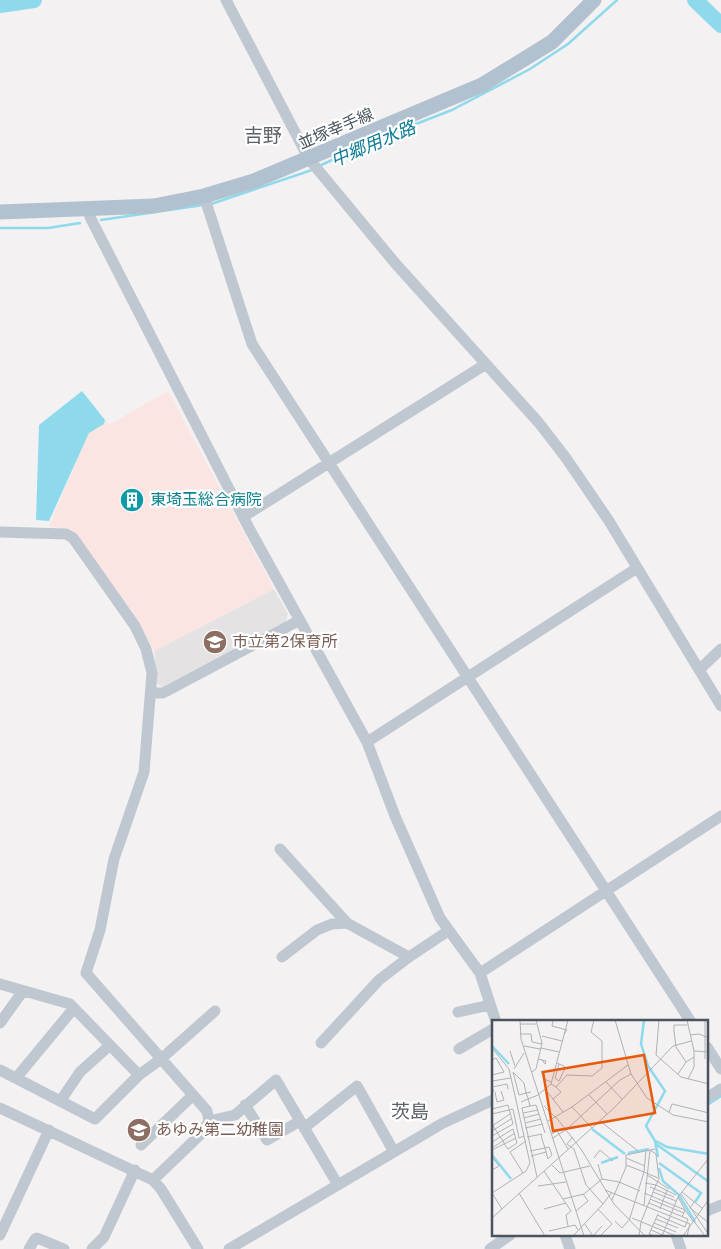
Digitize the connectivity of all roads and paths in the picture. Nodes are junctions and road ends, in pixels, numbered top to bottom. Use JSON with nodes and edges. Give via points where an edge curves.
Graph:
{"nodes":[{"id":1,"x":226,"y":0,"type":"edge"},
{"id":2,"x":594,"y":0,"type":"edge"},
{"id":3,"x":309,"y":159,"type":"junction"},
{"id":4,"x":204,"y":196,"type":"junction"},
{"id":5,"x":89,"y":210,"type":"junction"},
{"id":6,"x":0,"y":212,"type":"edge"},
{"id":7,"x":486,"y":364,"type":"junction"},
{"id":8,"x":329,"y":465,"type":"junction"},
{"id":9,"x":243,"y":518,"type":"junction"},
{"id":10,"x":0,"y":532,"type":"edge"},
{"id":11,"x":91,"y":563,"type":"junction"},
{"id":12,"x":637,"y":568,"type":"junction"},
{"id":13,"x":82,"y":570,"type":"dead end"},
{"id":14,"x":298,"y":621,"type":"junction"},
{"id":15,"x":721,"y":649,"type":"edge"},
{"id":16,"x":699,"y":670,"type":"junction"},
{"id":17,"x":467,"y":676,"type":"junction"},
{"id":18,"x":152,"y":693,"type":"junction"},
{"id":19,"x":721,"y":706,"type":"edge"},
{"id":20,"x":367,"y":742,"type":"junction"},
{"id":21,"x":721,"y":816,"type":"edge"},
{"id":22,"x":280,"y":849,"type":"dead end"},
{"id":23,"x":606,"y":891,"type":"junction"},
{"id":24,"x":347,"y":923,"type":"junction"},
{"id":25,"x":448,"y":931,"type":"junction"},
{"id":26,"x":282,"y":957,"type":"dead end"},
{"id":27,"x":409,"y":957,"type":"junction"},
{"id":28,"x":480,"y":973,"type":"junction"},
{"id":29,"x":0,"y":984,"type":"edge"},
{"id":30,"x":23,"y":991,"type":"junction"},
{"id":31,"x":490,"y":1005,"type":"junction"},
{"id":32,"x":74,"y":1008,"type":"junction"},
{"id":33,"x":215,"y":1011,"type":"dead end"},
{"id":34,"x":458,"y":1012,"type":"dead end"},
{"id":35,"x":495,"y":1020,"type":"edge"},
{"id":36,"x":689,"y":1020,"type":"edge"},
{"id":37,"x":0,"y":1023,"type":"edge"},
{"id":38,"x":492,"y":1030,"type":"edge"},
{"id":39,"x":322,"y":1043,"type":"dead end"},
{"id":40,"x":110,"y":1046,"type":"junction"},
{"id":41,"x":458,"y":1049,"type":"dead end"},
{"id":42,"x":708,"y":1049,"type":"edge"},
{"id":43,"x":161,"y":1058,"type":"junction"},
{"id":44,"x":721,"y":1069,"type":"edge"},
{"id":45,"x":0,"y":1070,"type":"edge"},
{"id":46,"x":139,"y":1075,"type":"junction"},
{"id":47,"x":17,"y":1078,"type":"junction"},
{"id":48,"x":721,"y":1089,"type":"edge"},
{"id":49,"x":193,"y":1095,"type":"junction"},
{"id":50,"x":708,"y":1097,"type":"edge"},
{"id":51,"x":61,"y":1100,"type":"junction"},
{"id":52,"x":492,"y":1101,"type":"edge"},
{"id":53,"x":246,"y":1106,"type":"junction"},
{"id":54,"x":0,"y":1108,"type":"edge"},
{"id":55,"x":209,"y":1121,"type":"junction"},
{"id":56,"x":302,"y":1124,"type":"junction"},
{"id":57,"x":49,"y":1130,"type":"junction"},
{"id":58,"x":141,"y":1145,"type":"dead end"},
{"id":59,"x":394,"y":1152,"type":"junction"},
{"id":60,"x":136,"y":1170,"type":"junction"},
{"id":61,"x":153,"y":1180,"type":"junction"},
{"id":62,"x":338,"y":1185,"type":"junction"},
{"id":63,"x":721,"y":1205,"type":"edge"},
{"id":64,"x":708,"y":1211,"type":"edge"},
{"id":65,"x":0,"y":1235,"type":"edge"},
{"id":66,"x":509,"y":1236,"type":"edge"},
{"id":67,"x":565,"y":1236,"type":"edge"},
{"id":68,"x":676,"y":1236,"type":"edge"},
{"id":69,"x":29,"y":1249,"type":"edge"},
{"id":70,"x":64,"y":1249,"type":"edge"},
{"id":71,"x":92,"y":1249,"type":"edge"},
{"id":72,"x":198,"y":1249,"type":"edge"},
{"id":73,"x":229,"y":1249,"type":"edge"},
{"id":74,"x":490,"y":1249,"type":"edge"},
{"id":75,"x":570,"y":1249,"type":"edge"},
{"id":76,"x":681,"y":1249,"type":"edge"}],
"edges":[{"from":1,"to":3,"type":"street"},
{"from":2,"to":3,"type":"main road","name":"並塚幸手線","via":[[552,42],[482,85]]},
{"from":3,"to":4,"type":"main road","name":"並塚幸手線"},
{"from":3,"to":7,"type":"street","via":[[395,263]]},
{"from":4,"to":5,"type":"main road","name":"並塚幸手線","via":[[154,206]]},
{"from":4,"to":8,"type":"street","via":[[252,344]]},
{"from":5,"to":6,"type":"main road","name":"並塚幸手線"},
{"from":5,"to":9,"type":"street","via":[[147,332]]},
{"from":7,"to":8,"type":"street"},
{"from":7,"to":12,"type":"street","via":[[566,458]]},
{"from":8,"to":9,"type":"street"},
{"from":8,"to":17,"type":"street"},
{"from":9,"to":14,"type":"street"},
{"from":10,"to":11,"type":"street","via":[[66,534],[73,538]]},
{"from":11,"to":13,"type":"street"},
{"from":11,"to":18,"type":"street","via":[[142,637],[151,667]]},
{"from":12,"to":16,"type":"street"},
{"from":12,"to":17,"type":"street"},
{"from":14,"to":18,"type":"street","via":[[163,693]]},
{"from":14,"to":20,"type":"street"},
{"from":15,"to":16,"type":"street"},
{"from":16,"to":19,"type":"street"},
{"from":17,"to":20,"type":"street"},
{"from":17,"to":23,"type":"street"},
{"from":18,"to":43,"type":"street","via":[[142,779],[114,859],[100,930],[86,973]]},
{"from":20,"to":25,"type":"street","via":[[395,816]]},
{"from":21,"to":23,"type":"street"},
{"from":22,"to":24,"type":"street"},
{"from":23,"to":28,"type":"street"},
{"from":23,"to":36,"type":"street"},
{"from":24,"to":26,"type":"street","via":[[317,930]]},
{"from":24,"to":27,"type":"street"},
{"from":25,"to":27,"type":"street"},
{"from":25,"to":28,"type":"street"},
{"from":27,"to":39,"type":"street","via":[[379,980]]},
{"from":28,"to":31,"type":"street"},
{"from":29,"to":30,"type":"street"},
{"from":30,"to":32,"type":"street","via":[[70,1004]]},
{"from":30,"to":37,"type":"street"},
{"from":31,"to":34,"type":"street"},
{"from":31,"to":35,"type":"street"},
{"from":32,"to":40,"type":"street"},
{"from":32,"to":47,"type":"street"},
{"from":33,"to":43,"type":"street"},
{"from":38,"to":41,"type":"street"},
{"from":40,"to":46,"type":"street"},
{"from":40,"to":51,"type":"street","via":[[80,1072]]},
{"from":42,"to":44,"type":"street"},
{"from":43,"to":46,"type":"street"},
{"from":43,"to":49,"type":"street"},
{"from":45,"to":47,"type":"street"},
{"from":46,"to":51,"type":"street","via":[[95,1119]]},
{"from":47,"to":51,"type":"street"},
{"from":48,"to":50,"type":"street"},
{"from":49,"to":55,"type":"street","via":[[207,1111]]},
{"from":49,"to":58,"type":"street"},
{"from":52,"to":59,"type":"street","via":[[443,1123]]},
{"from":53,"to":55,"type":"street","via":[[235,1114]]},
{"from":53,"to":56,"type":"street","via":[[267,1140]]},
{"from":53,"to":56,"type":"street","via":[[276,1080]]},
{"from":54,"to":57,"type":"street"},
{"from":55,"to":61,"type":"street","via":[[203,1132]]},
{"from":56,"to":59,"type":"street","via":[[357,1086]]},
{"from":56,"to":62,"type":"street"},
{"from":57,"to":60,"type":"street"},
{"from":57,"to":65,"type":"street"},
{"from":59,"to":62,"type":"street"},
{"from":60,"to":61,"type":"street"},
{"from":60,"to":71,"type":"street","via":[[104,1237]]},
{"from":61,"to":72,"type":"street"},
{"from":62,"to":73,"type":"street"},
{"from":63,"to":64,"type":"street"},
{"from":66,"to":74,"type":"street"},
{"from":67,"to":75,"type":"street"},
{"from":68,"to":76,"type":"street"},
{"from":69,"to":70,"type":"street","via":[[38,1238]]}]}
